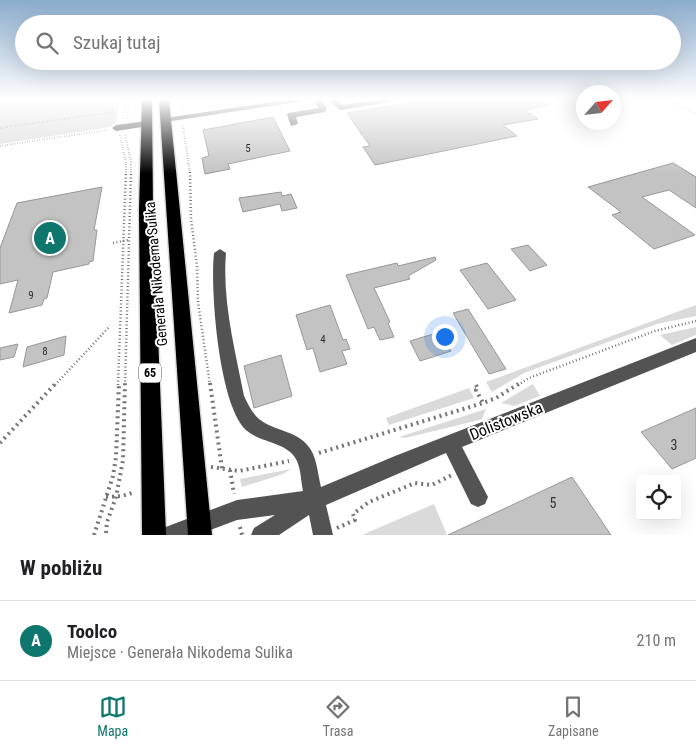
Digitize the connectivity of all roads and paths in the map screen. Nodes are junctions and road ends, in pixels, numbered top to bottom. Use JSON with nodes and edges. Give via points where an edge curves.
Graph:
{"nodes":[{"id":1,"x":146,"y":124,"type":"edge"},
{"id":2,"x":21,"y":125,"type":"edge"},
{"id":3,"x":121,"y":125,"type":"edge"},
{"id":4,"x":140,"y":125,"type":"edge"},
{"id":5,"x":165,"y":125,"type":"edge"},
{"id":6,"x":184,"y":125,"type":"edge"},
{"id":7,"x":0,"y":128,"type":"edge"},
{"id":8,"x":120,"y":128,"type":"junction"},
{"id":9,"x":0,"y":146,"type":"edge"},
{"id":10,"x":128,"y":240,"type":"junction"},
{"id":11,"x":123,"y":241,"type":"junction"},
{"id":12,"x":113,"y":243,"type":"dead end"},
{"id":13,"x":220,"y":253,"type":"dead end"},
{"id":14,"x":696,"y":321,"type":"edge"},
{"id":15,"x":110,"y":326,"type":"dead end"},
{"id":16,"x":696,"y":345,"type":"edge"},
{"id":17,"x":476,"y":385,"type":"dead end"},
{"id":18,"x":483,"y":403,"type":"junction"},
{"id":19,"x":0,"y":443,"type":"edge"},
{"id":20,"x":451,"y":444,"type":"junction"},
{"id":21,"x":318,"y":454,"type":"dead end"},
{"id":22,"x":294,"y":460,"type":"dead end"},
{"id":23,"x":207,"y":466,"type":"dead end"},
{"id":24,"x":222,"y":469,"type":"junction"},
{"id":25,"x":464,"y":469,"type":"junction"},
{"id":26,"x":230,"y":470,"type":"junction"},
{"id":27,"x":233,"y":488,"type":"dead end"},
{"id":28,"x":129,"y":494,"type":"dead end"},
{"id":29,"x":106,"y":497,"type":"junction"},
{"id":30,"x":116,"y":497,"type":"junction"},
{"id":31,"x":478,"y":498,"type":"dead end"},
{"id":32,"x":316,"y":499,"type":"junction"},
{"id":33,"x":240,"y":525,"type":"dead end"},
{"id":34,"x":200,"y":530,"type":"edge"},
{"id":35,"x":106,"y":533,"type":"dead end"},
{"id":36,"x":328,"y":533,"type":"edge"},
{"id":37,"x":94,"y":535,"type":"edge"},
{"id":38,"x":154,"y":535,"type":"edge"},
{"id":39,"x":170,"y":535,"type":"edge"},
{"id":40,"x":242,"y":535,"type":"edge"},
{"id":41,"x":261,"y":535,"type":"edge"}],
"edges":[{"from":1,"to":38,"type":"highway","name":"Generała Nikodema Sulika","number":"65"},
{"from":2,"to":7,"type":"path"},
{"from":3,"to":8,"type":"path"},
{"from":4,"to":8,"type":"street"},
{"from":5,"to":34,"type":"highway","name":"Generała Nikodema Sulika"},
{"from":6,"to":24,"type":"path","via":[[198,302]]},
{"from":8,"to":9,"type":"path"},
{"from":8,"to":10,"type":"path","via":[[131,161]]},
{"from":8,"to":11,"type":"path","via":[[126,163]]},
{"from":10,"to":11,"type":"path"},
{"from":10,"to":30,"type":"path","via":[[123,460]]},
{"from":11,"to":12,"type":"path"},
{"from":11,"to":29,"type":"path","via":[[116,456]]},
{"from":13,"to":32,"type":"street","via":[[222,310],[240,409],[245,418],[262,432],[294,442],[301,448]]},
{"from":14,"to":18,"type":"path","via":[[655,331],[529,378]]},
{"from":15,"to":19,"type":"path"},
{"from":16,"to":20,"type":"street","name":"Dolistowska"},
{"from":17,"to":18,"type":"path"},
{"from":18,"to":21,"type":"path"},
{"from":20,"to":25,"type":"street"},
{"from":20,"to":32,"type":"street","name":"Dolistowska"},
{"from":22,"to":26,"type":"path"},
{"from":23,"to":24,"type":"path"},
{"from":24,"to":26,"type":"path"},
{"from":25,"to":31,"type":"street"},
{"from":25,"to":36,"type":"path","via":[[432,485],[415,483],[379,497],[353,514],[354,520]]},
{"from":26,"to":27,"type":"path"},
{"from":28,"to":30,"type":"path"},
{"from":29,"to":30,"type":"path"},
{"from":29,"to":37,"type":"path"},
{"from":30,"to":35,"type":"path"},
{"from":32,"to":34,"type":"street","name":"Dolistowska","via":[[237,510]]},
{"from":32,"to":36,"type":"street"},
{"from":32,"to":41,"type":"street","name":"Dolistowska"},
{"from":33,"to":40,"type":"path"},
{"from":34,"to":39,"type":"street","name":"Dolistowska"}]}
